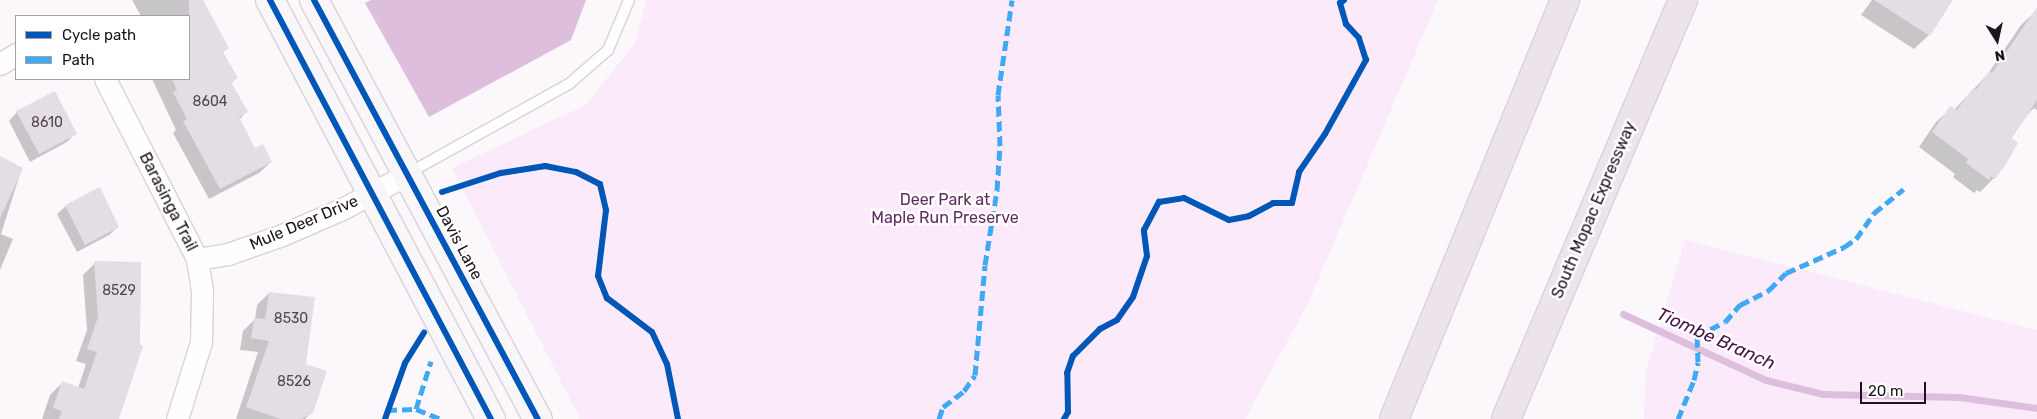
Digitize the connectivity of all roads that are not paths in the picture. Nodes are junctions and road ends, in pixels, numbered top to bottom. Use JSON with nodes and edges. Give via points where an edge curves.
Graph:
{"nodes":[{"id":1,"x":270,"y":0,"type":"edge"},
{"id":2,"x":314,"y":0,"type":"edge"},
{"id":3,"x":629,"y":0,"type":"edge"},
{"id":4,"x":1565,"y":0,"type":"edge"},
{"id":5,"x":1683,"y":0,"type":"edge"},
{"id":6,"x":15,"y":55,"type":"edge"},
{"id":7,"x":0,"y":64,"type":"edge"},
{"id":8,"x":107,"y":80,"type":"edge"},
{"id":9,"x":406,"y":174,"type":"junction"},
{"id":10,"x":370,"y":193,"type":"junction"},
{"id":11,"x":198,"y":260,"type":"junction"},
{"id":12,"x":177,"y":419,"type":"edge"},
{"id":13,"x":490,"y":419,"type":"edge"},
{"id":14,"x":538,"y":419,"type":"edge"},
{"id":15,"x":1394,"y":419,"type":"edge"},
{"id":16,"x":1506,"y":419,"type":"edge"}],
"edges":[{"from":1,"to":10,"type":"main road"},
{"from":2,"to":9,"type":"main road","name":"Davis Lane"},
{"from":3,"to":9,"type":"lane","via":[[608,50],[569,84]]},
{"from":4,"to":15,"type":"highway"},
{"from":5,"to":16,"type":"highway","name":"South Mopac Expressway"},
{"from":6,"to":7,"type":"street"},
{"from":8,"to":11,"type":"street","name":"Barasinga Trail"},
{"from":9,"to":10,"type":"street","name":"Mule Deer Drive"},
{"from":9,"to":14,"type":"main road","name":"Davis Lane"},
{"from":10,"to":11,"type":"street","name":"Mule Deer Drive","via":[[282,235],[228,254]]},
{"from":10,"to":13,"type":"main road"},
{"from":11,"to":12,"type":"street","name":"Barasinga Trail","via":[[202,292],[201,342]]}]}
